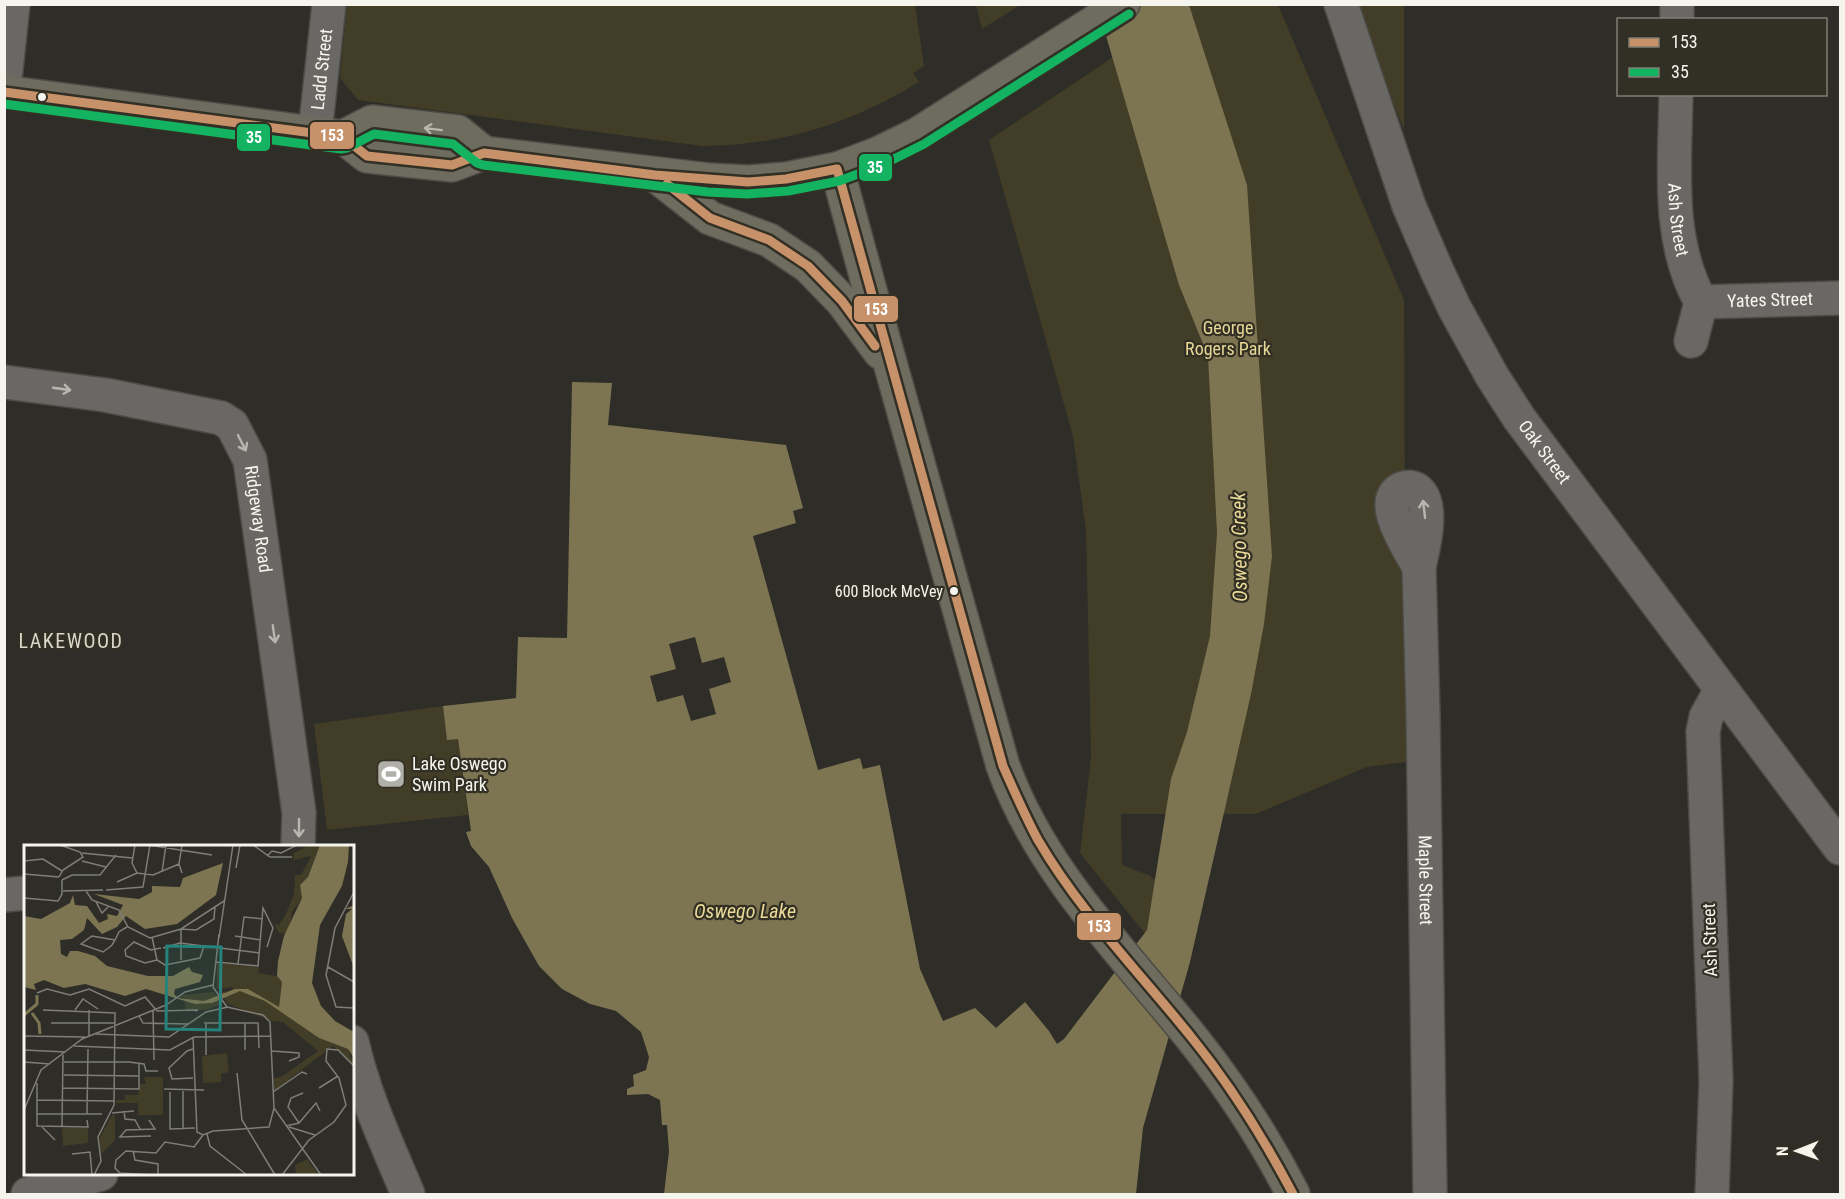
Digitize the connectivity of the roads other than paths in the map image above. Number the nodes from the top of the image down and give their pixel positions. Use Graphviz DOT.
graph roads {
  1 [pos="13,4"];
  2 [pos="328,4"];
  3 [pos="1123,4"];
  4 [pos="1341,4"];
  5 [pos="4,90"];
  6 [pos="1676,96"];
  7 [pos="329,135"];
  8 [pos="837,169"];
  9 [pos="655,175"];
  10 [pos="1840,298"];
  11 [pos="1701,302"];
  12 [pos="1690,341"];
  13 [pos="891,368"];
  14 [pos="4,382"];
  15 [pos="1419,567"];
  16 [pos="1721,690"];
  17 [pos="298,845"];
  18 [pos="1840,848"];
  19 [pos="24,893"];
  20 [pos="4,896"];
  21 [pos="354,1050"];
  22 [pos="360,1099"];
  23 [pos="94,1175"];
  24 [pos="28,1194"];
  25 [pos="408,1194"];
  26 [pos="1293,1194"];
  27 [pos="1430,1194"];
  28 [pos="1712,1194"];
  1 -- 5 [label="street"];
  2 -- 7 [label="street, Ladd Street"];
  3 -- 8 [label="main road"];
  4 -- 16 [label="street, Oak Street"];
  5 -- 7 [label="main road"];
  6 -- 11 [label="street, Ash Street"];
  7 -- 9 [label="main road"];
  8 -- 9 [label="main road"];
  8 -- 13 [label="main road"];
  9 -- 13 [label="main road"];
  10 -- 11 [label="street, Yates Street"];
  11 -- 12 [label="street"];
  13 -- 26 [label="main road"];
  14 -- 17 [label="street, Ridgeway Road, one-way"];
  15 -- 27 [label="street, Maple Street"];
  16 -- 18 [label="street, Oak Street"];
  16 -- 28 [label="street, Ash Street"];
  19 -- 20 [label="street"];
  21 -- 22 [label="street"];
  22 -- 25 [label="street"];
  23 -- 24 [label="street"];
}
